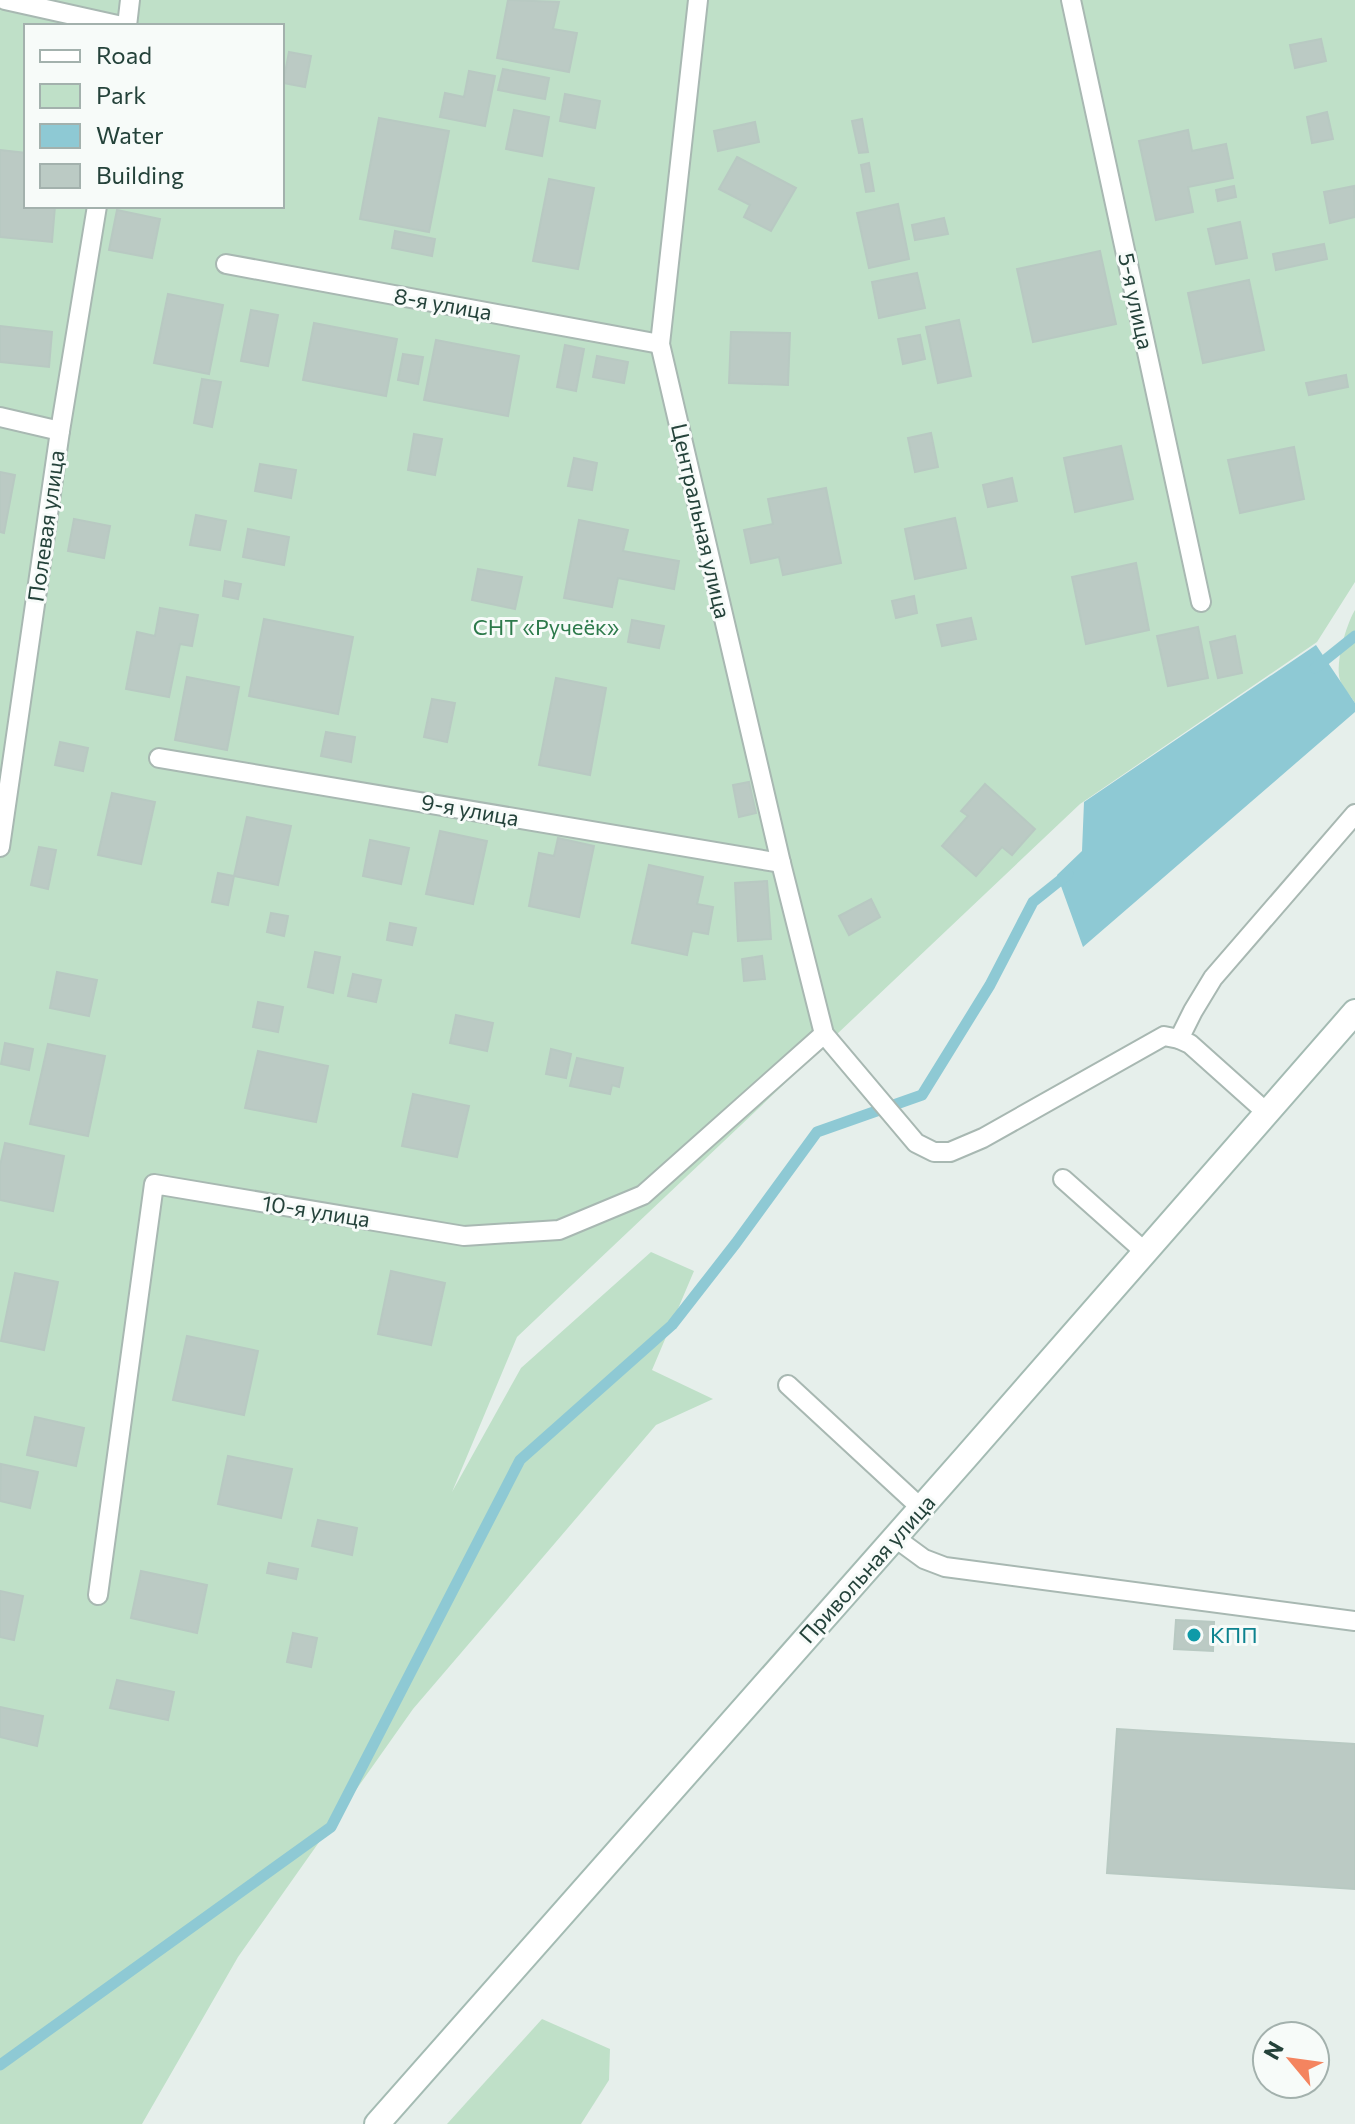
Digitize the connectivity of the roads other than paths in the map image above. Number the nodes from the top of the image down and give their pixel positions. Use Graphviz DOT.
graph roads {
  1 [pos="5,0"];
  2 [pos="130,0"];
  3 [pos="698,0"];
  4 [pos="1071,0"];
  5 [pos="115,24"];
  6 [pos="124,24"];
  7 [pos="97,208"];
  8 [pos="226,264"];
  9 [pos="660,344"];
  10 [pos="0,417"];
  11 [pos="60,431"];
  12 [pos="1201,602"];
  13 [pos="159,758"];
  14 [pos="1355,814"];
  15 [pos="1,838"];
  16 [pos="781,863"];
  17 [pos="1355,1012"];
  18 [pos="824,1034"];
  19 [pos="1179,1039"];
  20 [pos="1266,1112"];
  21 [pos="1063,1179"];
  22 [pos="1145,1252"];
  23 [pos="788,1385"];
  24 [pos="921,1508"];
  25 [pos="894,1537"];
  26 [pos="98,1595"];
  27 [pos="1355,1621"];
  28 [pos="377,2124"];
  1 -- 5 [label="lane"];
  2 -- 6 [label="lane"];
  3 -- 9 [label="lane, Центральная улица"];
  4 -- 12 [label="lane, 5-я улица"];
  7 -- 11 [label="lane, Полевая улица"];
  8 -- 9 [label="lane, 8-я улица"];
  9 -- 16 [label="lane, Центральная улица"];
  10 -- 11 [label="lane"];
  11 -- 15 [label="lane, Полевая улица"];
  13 -- 16 [label="lane, 9-я улица"];
  14 -- 19 [label="lane"];
  16 -- 18 [label="lane, Центральная улица"];
  17 -- 20 [label="street, Привольная улица"];
  18 -- 19 [label="lane"];
  18 -- 26 [label="lane, 10-я улица"];
  19 -- 20 [label="lane"];
  20 -- 22 [label="street, Привольная улица"];
  21 -- 22 [label="lane"];
  22 -- 24 [label="street, Привольная улица"];
  23 -- 24 [label="lane"];
  24 -- 25 [label="street, Привольная улица"];
  25 -- 27 [label="lane"];
  25 -- 28 [label="street, Привольная улица"];
}
